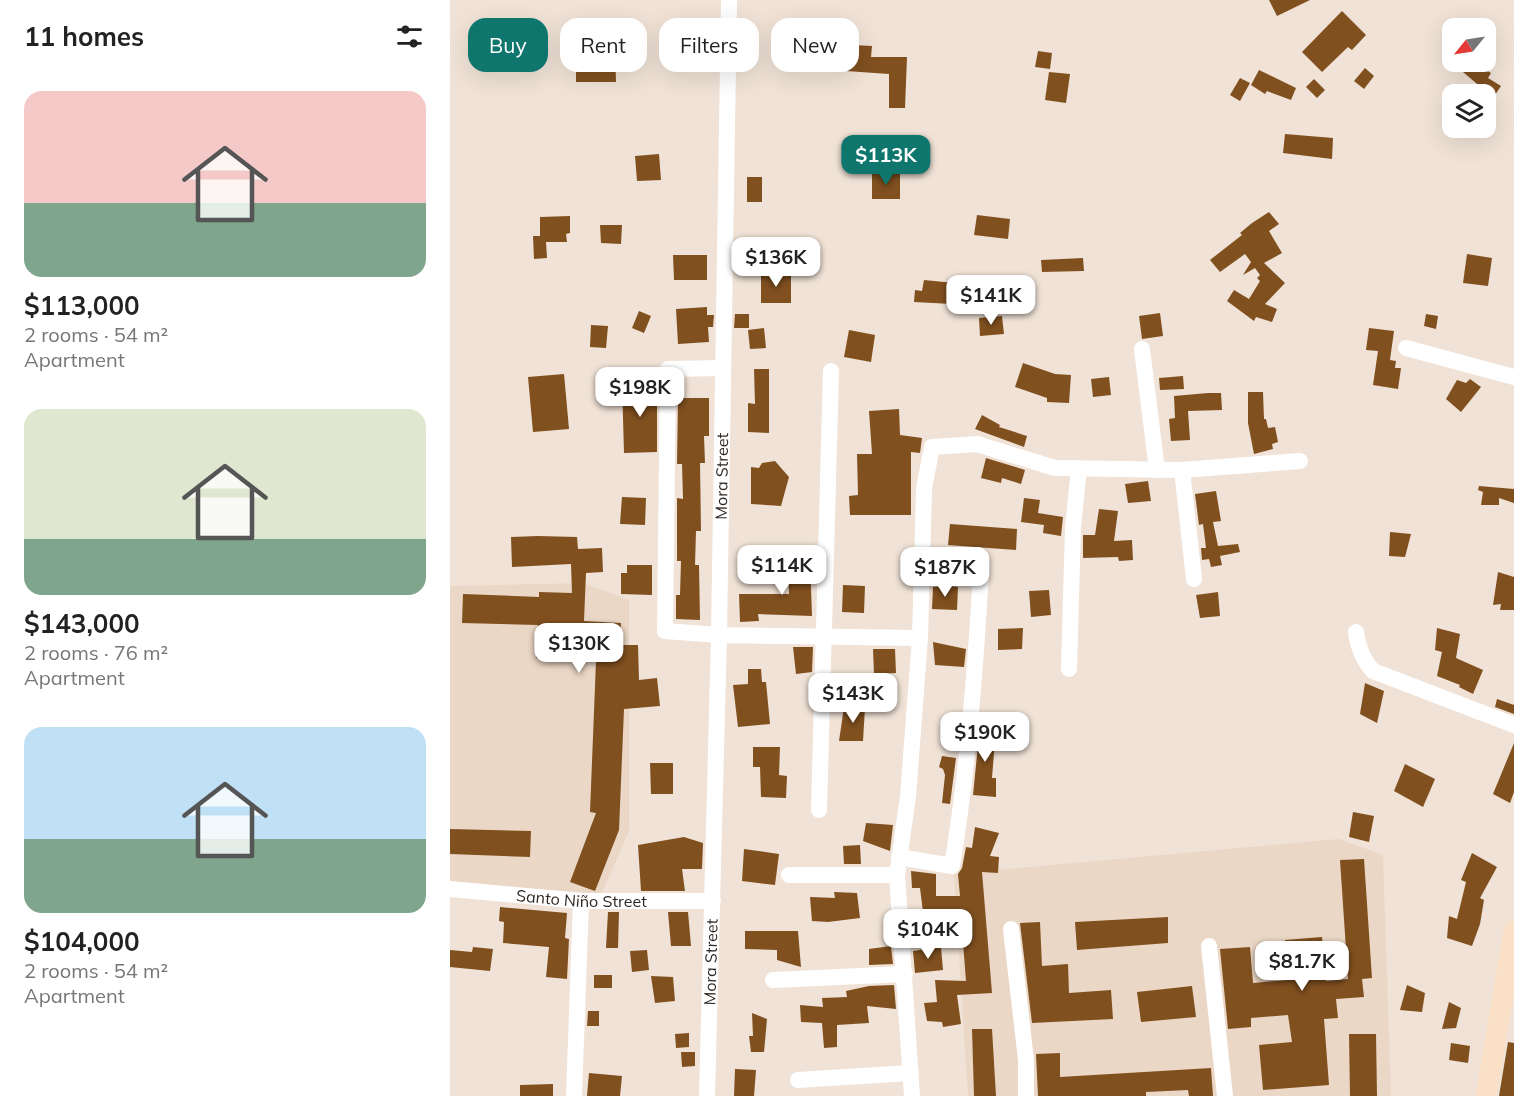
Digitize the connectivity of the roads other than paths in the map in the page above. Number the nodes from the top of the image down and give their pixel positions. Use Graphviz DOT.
graph roads {
  1 [pos="729,0"];
  2 [pos="1406,348"];
  3 [pos="1142,350"];
  4 [pos="723,368"];
  5 [pos="831,371"];
  6 [pos="1514,377"];
  7 [pos="1300,461"];
  8 [pos="1079,468"];
  9 [pos="1157,470"];
  10 [pos="1182,470"];
  11 [pos="923,576"];
  12 [pos="1194,579"];
  13 [pos="1356,632"];
  14 [pos="719,635"];
  15 [pos="824,638"];
  16 [pos="920,638"];
  17 [pos="1069,669"];
  18 [pos="1514,725"];
  19 [pos="819,810"];
  20 [pos="899,857"];
  21 [pos="789,875"];
  22 [pos="897,875"];
  23 [pos="450,890"];
  24 [pos="581,901"];
  25 [pos="713,901"];
  26 [pos="1011,929"];
  27 [pos="1514,931"];
  28 [pos="1209,946"];
  29 [pos="904,974"];
  30 [pos="772,980"];
  31 [pos="910,1073"];
  32 [pos="798,1080"];
  33 [pos="574,1096"];
  34 [pos="706,1096"];
  35 [pos="912,1096"];
  36 [pos="1026,1096"];
  37 [pos="1225,1096"];
  38 [pos="1486,1096"];
  1 -- 4 [label="street, Mora Street"];
  2 -- 6 [label="street"];
  3 -- 9 [label="street"];
  4 -- 14 [label="street, Mora Street"];
  4 -- 14 [label="street"];
  5 -- 15 [label="street"];
  7 -- 10 [label="street"];
  8 -- 9 [label="street"];
  8 -- 11 [label="street"];
  8 -- 17 [label="street"];
  9 -- 10 [label="street"];
  10 -- 12 [label="street"];
  11 -- 16 [label="street"];
  11 -- 20 [label="street"];
  13 -- 18 [label="street"];
  14 -- 15 [label="street"];
  14 -- 25 [label="street, Mora Street"];
  15 -- 16 [label="street"];
  15 -- 19 [label="street"];
  16 -- 20 [label="street"];
  20 -- 22 [label="street"];
  21 -- 22 [label="street"];
  22 -- 29 [label="street"];
  23 -- 24 [label="street, Santo Niño Street"];
  24 -- 25 [label="street, Santo Niño Street"];
  24 -- 33 [label="street"];
  25 -- 34 [label="street, Mora Street"];
  26 -- 36 [label="street"];
  27 -- 38 [label="main road"];
  28 -- 37 [label="street"];
  29 -- 30 [label="street"];
  29 -- 31 [label="street"];
  31 -- 32 [label="street"];
  31 -- 35 [label="street"];
}
